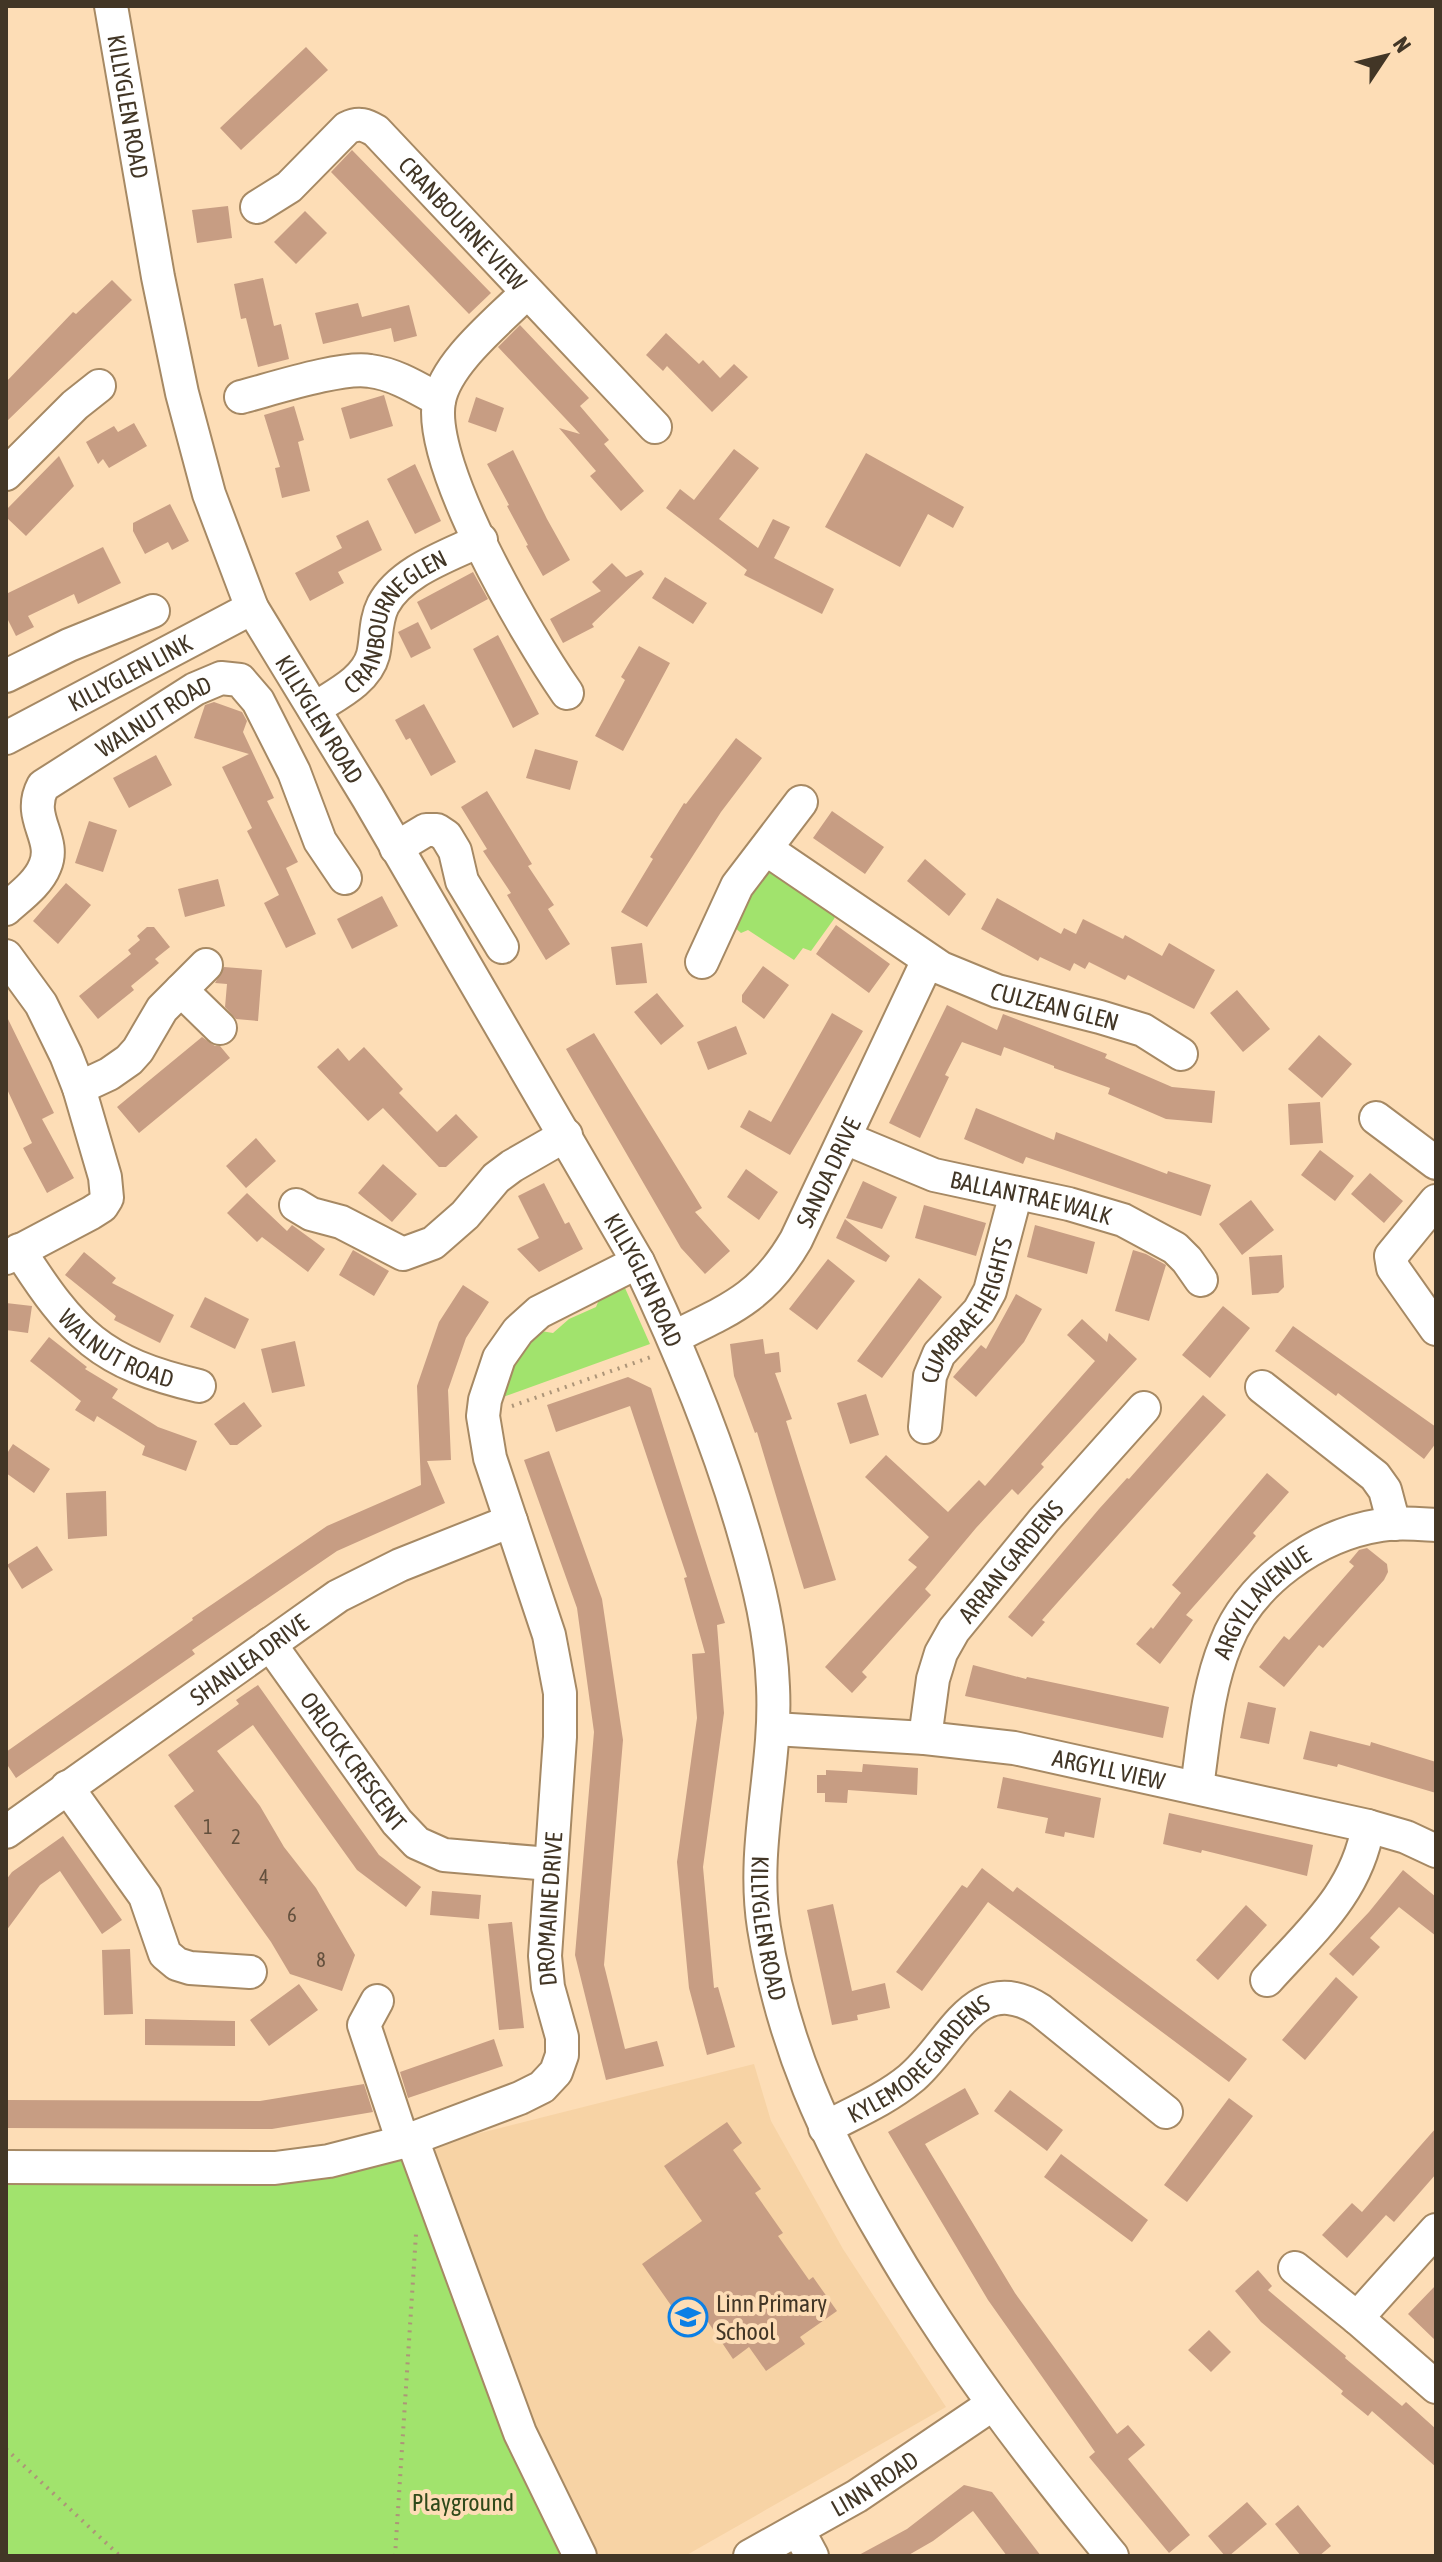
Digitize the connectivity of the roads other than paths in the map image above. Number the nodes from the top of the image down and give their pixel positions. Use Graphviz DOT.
graph roads {
  1 [pos="111,6"];
  2 [pos="257,207"];
  3 [pos="526,293"];
  4 [pos="99,386"];
  5 [pos="241,397"];
  6 [pos="439,400"];
  7 [pos="655,427"];
  8 [pos="6,474"];
  9 [pos="481,540"];
  10 [pos="252,608"];
  11 [pos="153,611"];
  12 [pos="6,676"];
  13 [pos="567,693"];
  14 [pos="314,709"];
  15 [pos="6,738"];
  16 [pos="801,802"];
  17 [pos="396,848"];
  18 [pos="766,849"];
  19 [pos="345,878"];
  20 [pos="6,909"];
  21 [pos="502,947"];
  22 [pos="6,956"];
  23 [pos="928,960"];
  24 [pos="702,962"];
  25 [pos="206,965"];
  26 [pos="181,990"];
  27 [pos="220,1028"];
  28 [pos="1181,1054"];
  29 [pos="79,1088"];
  30 [pos="1376,1118"];
  31 [pos="566,1135"];
  32 [pos="845,1138"];
  33 [pos="1436,1163"];
  34 [pos="1016,1193"];
  35 [pos="1436,1201"];
  36 [pos="296,1205"];
  37 [pos="13,1254"];
  38 [pos="638,1262"];
  39 [pos="1201,1280"];
  40 [pos="1436,1329"];
  41 [pos="676,1342"];
  42 [pos="199,1386"];
  43 [pos="1262,1387"];
  44 [pos="1144,1408"];
  45 [pos="925,1427"];
  46 [pos="511,1521"];
  47 [pos="1394,1524"];
  48 [pos="1436,1525"];
  49 [pos="270,1644"];
  50 [pos="774,1729"];
  51 [pos="925,1738"];
  52 [pos="67,1787"];
  53 [pos="1197,1787"];
  54 [pos="1368,1826"];
  55 [pos="6,1832"];
  56 [pos="1436,1851"];
  57 [pos="550,1864"];
  58 [pos="250,1972"];
  59 [pos="1267,1980"];
  60 [pos="377,2001"];
  61 [pos="1166,2112"];
  62 [pos="825,2128"];
  63 [pos="407,2140"];
  64 [pos="6,2167"];
  65 [pos="1436,2230"];
  66 [pos="1295,2268"];
  67 [pos="1357,2318"];
  68 [pos="1436,2387"];
  69 [pos="993,2404"];
  70 [pos="805,2543"];
  71 [pos="580,2556"];
  72 [pos="750,2556"];
  73 [pos="1112,2556"];
  1 -- 10 [label="street, KILLYGLEN ROAD"];
  2 -- 3 [label="street, CRANBOURNE VIEW"];
  3 -- 6 [label="street, CRANBOURNE GLEN"];
  3 -- 7 [label="street, CRANBOURNE VIEW"];
  4 -- 8 [label="street"];
  5 -- 6 [label="street"];
  6 -- 9 [label="street, CRANBOURNE GLEN"];
  9 -- 13 [label="street, CRANBOURNE GLEN"];
  9 -- 14 [label="street, CRANBOURNE GLEN"];
  10 -- 14 [label="street, KILLYGLEN ROAD"];
  10 -- 15 [label="street, KILLYGLEN LINK"];
  11 -- 12 [label="street"];
  14 -- 17 [label="street, KILLYGLEN ROAD"];
  16 -- 18 [label="street"];
  17 -- 21 [label="street"];
  17 -- 31 [label="street, KILLYGLEN ROAD"];
  18 -- 23 [label="street, CULZEAN GLEN"];
  18 -- 24 [label="street"];
  19 -- 20 [label="street, WALNUT ROAD"];
  22 -- 29 [label="street, WALNUT ROAD"];
  23 -- 28 [label="street, CULZEAN GLEN"];
  23 -- 32 [label="street, SANDA DRIVE"];
  25 -- 26 [label="street"];
  26 -- 27 [label="street"];
  26 -- 29 [label="street"];
  29 -- 37 [label="street, WALNUT ROAD"];
  30 -- 33 [label="street"];
  31 -- 36 [label="street"];
  31 -- 38 [label="street, KILLYGLEN ROAD"];
  32 -- 34 [label="street, BALLANTRAE WALK"];
  32 -- 41 [label="street, SANDA DRIVE"];
  34 -- 39 [label="street, BALLANTRAE WALK"];
  34 -- 45 [label="street, CUMBRAE HEIGHTS"];
  35 -- 40 [label="street"];
  37 -- 42 [label="street, WALNUT ROAD"];
  38 -- 41 [label="street, KILLYGLEN ROAD"];
  38 -- 46 [label="street, DROMAINE DRIVE"];
  41 -- 50 [label="street, KILLYGLEN ROAD"];
  43 -- 47 [label="street"];
  44 -- 51 [label="street, ARRAN GARDENS"];
  46 -- 49 [label="street, SHANLEA DRIVE"];
  46 -- 57 [label="street, DROMAINE DRIVE"];
  47 -- 48 [label="street, ARGYLL AVENUE"];
  47 -- 53 [label="street, ARGYLL AVENUE"];
  49 -- 52 [label="street, SHANLEA DRIVE"];
  49 -- 57 [label="street, ORLOCK CRESCENT"];
  50 -- 51 [label="street, ARGYLL VIEW"];
  50 -- 62 [label="street, KILLYGLEN ROAD"];
  51 -- 53 [label="street, ARGYLL VIEW"];
  52 -- 55 [label="street, SHANLEA DRIVE"];
  52 -- 58 [label="street"];
  53 -- 54 [label="street, ARGYLL VIEW"];
  54 -- 56 [label="street, ARGYLL VIEW"];
  54 -- 59 [label="street"];
  57 -- 63 [label="street, DROMAINE DRIVE"];
  60 -- 63 [label="street"];
  61 -- 62 [label="street, KYLEMORE GARDENS"];
  62 -- 69 [label="street, KILLYGLEN ROAD"];
  63 -- 64 [label="street, DROMAINE DRIVE"];
  63 -- 71 [label="street"];
  65 -- 67 [label="street"];
  66 -- 67 [label="street"];
  67 -- 68 [label="street"];
  69 -- 70 [label="street, LINN ROAD"];
  69 -- 73 [label="street, KILLYGLEN ROAD"];
  70 -- 72 [label="street, LINN ROAD"];
}
